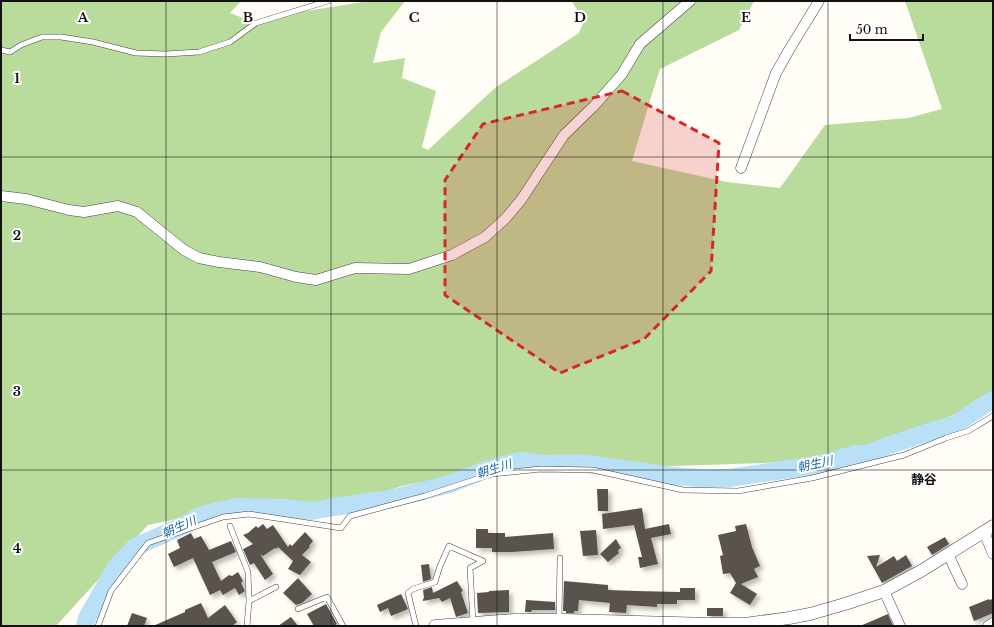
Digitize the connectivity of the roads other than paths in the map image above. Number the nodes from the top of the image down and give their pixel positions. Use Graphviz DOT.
graph roads {
  1 [pos="328,1"];
  2 [pos="690,1"];
  3 [pos="819,1"];
  4 [pos="1,50"];
  5 [pos="741,168"];
  6 [pos="1,196"];
  7 [pos="993,416"];
  8 [pos="230,526"];
  9 [pos="988,529"];
  10 [pos="948,554"];
  11 [pos="993,554"];
  12 [pos="560,558"];
  13 [pos="962,584"];
  14 [pos="276,587"];
  15 [pos="884,590"];
  16 [pos="249,600"];
  17 [pos="298,609"];
  18 [pos="567,622"];
  19 [pos="778,623"];
  20 [pos="993,623"];
  21 [pos="634,624"];
  22 [pos="474,625"];
  23 [pos="708,625"];
  24 [pos="740,625"];
  25 [pos="98,626"];
  26 [pos="246,626"];
  27 [pos="343,626"];
  28 [pos="416,626"];
  29 [pos="435,626"];
  30 [pos="900,626"];
  31 [pos="988,626"];
  1 -- 4 [label="lane"];
  2 -- 6 [label="street"];
  3 -- 5 [label="street"];
  7 -- 25 [label="lane"];
  8 -- 16 [label="lane"];
  9 -- 10 [label="street"];
  9 -- 11 [label="street"];
  10 -- 13 [label="street"];
  10 -- 15 [label="street"];
  12 -- 18 [label="lane"];
  14 -- 16 [label="lane"];
  15 -- 19 [label="street"];
  15 -- 30 [label="street"];
  16 -- 26 [label="lane"];
  17 -- 27 [label="lane"];
  18 -- 21 [label="street"];
  18 -- 22 [label="street"];
  19 -- 24 [label="street"];
  20 -- 31 [label="street"];
  21 -- 23 [label="street"];
  22 -- 28 [label="lane"];
  22 -- 29 [label="street"];
  23 -- 24 [label="street"];
}
